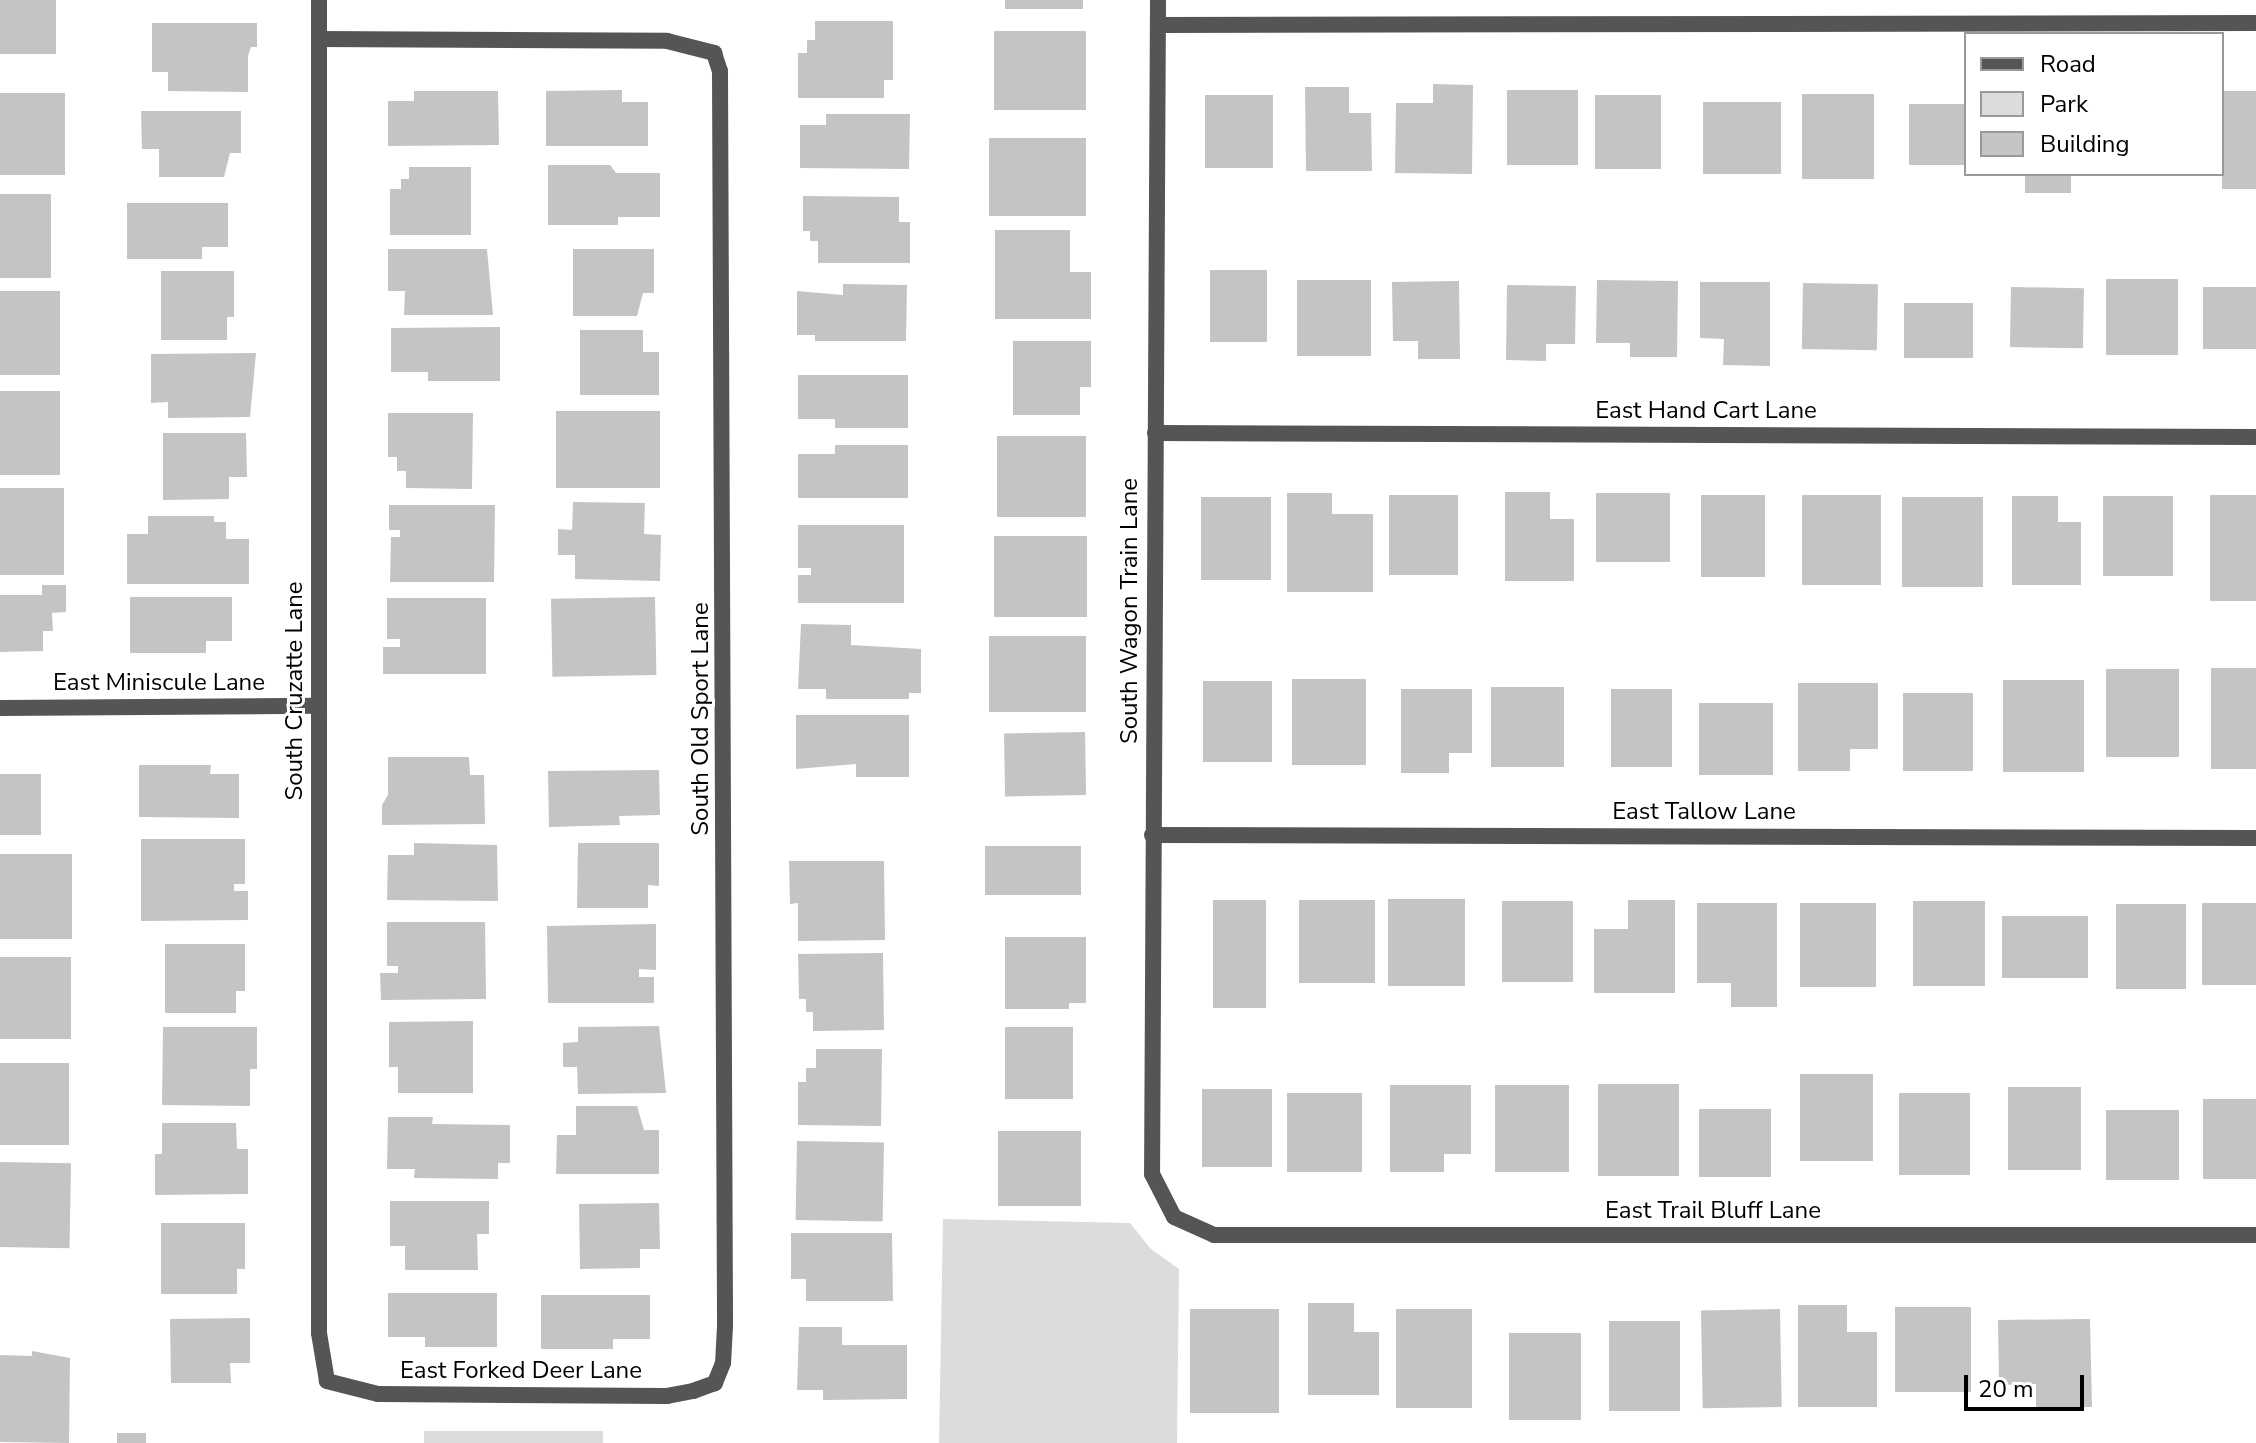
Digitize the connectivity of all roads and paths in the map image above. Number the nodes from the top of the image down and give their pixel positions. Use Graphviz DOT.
graph roads {
  1 [pos="319,0"];
  2 [pos="1158,0"];
  3 [pos="2256,23"];
  4 [pos="1158,25"];
  5 [pos="319,39"];
  6 [pos="1155,433"];
  7 [pos="2256,437"];
  8 [pos="319,706"];
  9 [pos="0,708"];
  10 [pos="1152,835"];
  11 [pos="2256,838"];
  12 [pos="1174,1217"];
  13 [pos="2256,1235"];
  14 [pos="327,1381"];
  15 [pos="715,1383"];
  1 -- 5 [label="street, South Cruzatte Lane"];
  2 -- 4 [label="street, South Wagon Train Lane"];
  3 -- 4 [label="street"];
  4 -- 6 [label="street, South Wagon Train Lane"];
  5 -- 8 [label="street, South Cruzatte Lane"];
  5 -- 15 [label="street, South Old Sport Lane"];
  6 -- 7 [label="street, East Hand Cart Lane"];
  6 -- 10 [label="street, South Wagon Train Lane"];
  8 -- 9 [label="street, East Miniscule Lane"];
  8 -- 14 [label="street, South Cruzatte Lane"];
  10 -- 11 [label="street, East Tallow Lane"];
  10 -- 12 [label="street, South Wagon Train Lane"];
  12 -- 13 [label="street, East Trail Bluff Lane"];
  14 -- 15 [label="street, East Forked Deer Lane"];
}
